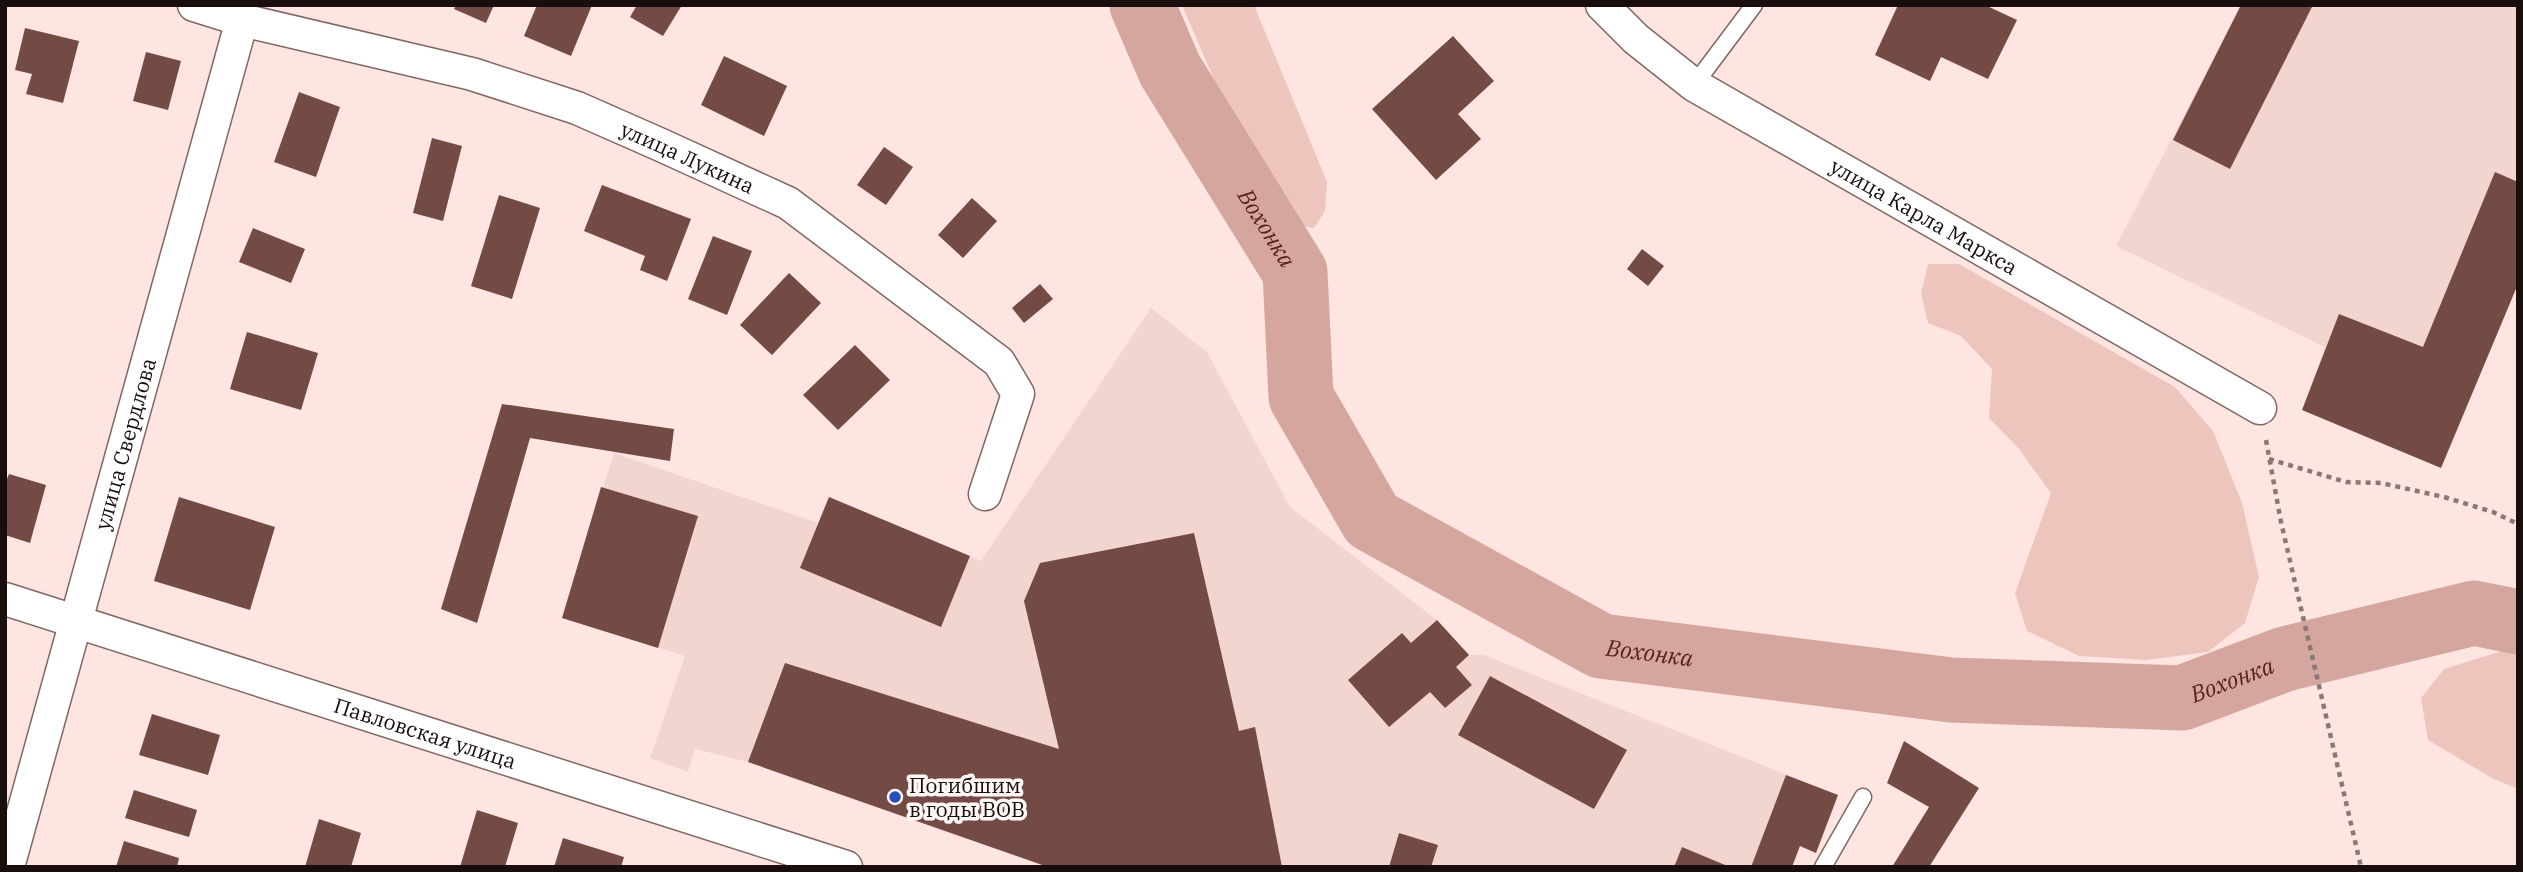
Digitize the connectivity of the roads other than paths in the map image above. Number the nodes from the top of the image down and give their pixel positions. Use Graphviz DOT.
graph roads {
  1 [pos="194,5"];
  2 [pos="1602,5"];
  3 [pos="1754,5"];
  4 [pos="242,20"];
  5 [pos="1694,85"];
  6 [pos="2260,408"];
  7 [pos="985,494"];
  8 [pos="5,599"];
  9 [pos="74,620"];
  10 [pos="1863,797"];
  11 [pos="8,867"];
  12 [pos="846,867"];
  13 [pos="1823,867"];
  1 -- 4 [label="street, улица Лукина"];
  2 -- 5 [label="street, улица Карла Маркса"];
  3 -- 5 [label="lane"];
  4 -- 7 [label="street, улица Лукина"];
  4 -- 9 [label="street, улица Свердлова"];
  5 -- 6 [label="street, улица Карла Маркса"];
  8 -- 9 [label="street, Павловская улица"];
  9 -- 11 [label="street, улица Свердлова"];
  9 -- 12 [label="street, Павловская улица"];
  10 -- 13 [label="lane"];
}
